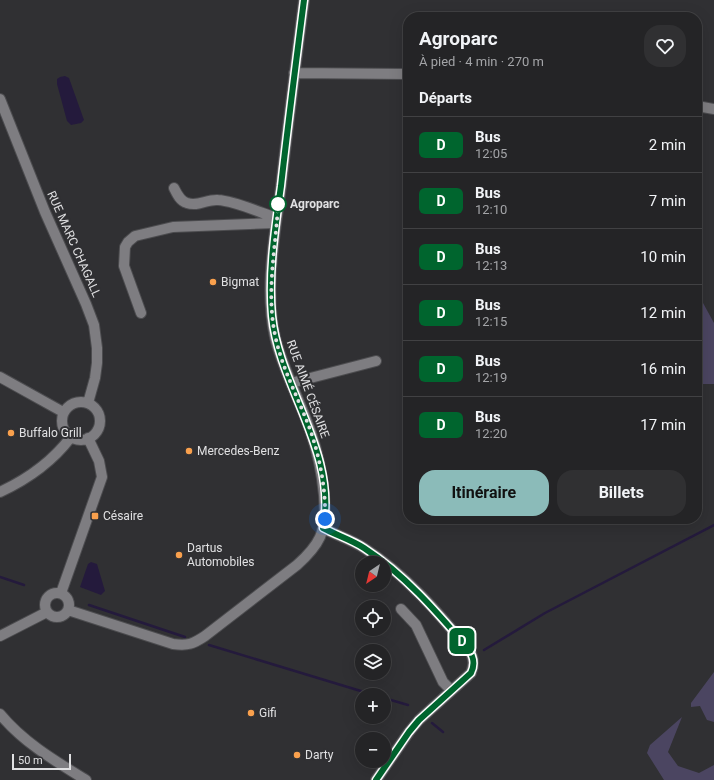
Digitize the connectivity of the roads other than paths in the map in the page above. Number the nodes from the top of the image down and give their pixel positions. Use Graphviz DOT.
graph roads {
  1 [pos="304,0"];
  2 [pos="294,73"];
  3 [pos="403,74"];
  4 [pos="0,100"];
  5 [pos="702,107"];
  6 [pos="714,109"];
  7 [pos="174,188"];
  8 [pos="276,221"];
  9 [pos="141,313"];
  10 [pos="376,361"];
  11 [pos="0,378"];
  12 [pos="291,383"];
  13 [pos="88,403"];
  14 [pos="63,412"];
  15 [pos="71,437"];
  16 [pos="88,438"];
  17 [pos="0,492"];
  18 [pos="323,528"];
  19 [pos="61,593"];
  20 [pos="401,609"];
  21 [pos="68,610"];
  22 [pos="48,612"];
  23 [pos="0,636"];
  24 [pos="451,690"];
  25 [pos="0,714"];
  26 [pos="86,780"];
  27 [pos="376,780"];
  1 -- 2 [label="street, RUE AIMÉ CÉSAIRE"];
  2 -- 3 [label="street"];
  2 -- 8 [label="street, RUE AIMÉ CÉSAIRE"];
  4 -- 13 [label="street, RUE MARC CHAGALL"];
  5 -- 6 [label="street"];
  7 -- 8 [label="street"];
  8 -- 9 [label="street"];
  8 -- 12 [label="street, RUE AIMÉ CÉSAIRE"];
  10 -- 12 [label="street"];
  11 -- 14 [label="street"];
  12 -- 18 [label="street, RUE AIMÉ CÉSAIRE"];
  13 -- 14 [label="street"];
  13 -- 16 [label="street"];
  14 -- 15 [label="street"];
  15 -- 16 [label="street"];
  15 -- 17 [label="street"];
  16 -- 19 [label="street"];
  18 -- 21 [label="street, RUE AIMÉ CÉSAIRE"];
  18 -- 24 [label="street"];
  19 -- 21 [label="street"];
  19 -- 22 [label="street"];
  20 -- 24 [label="street"];
  21 -- 22 [label="street"];
  22 -- 23 [label="street"];
  24 -- 27 [label="street"];
  25 -- 26 [label="street"];
}
